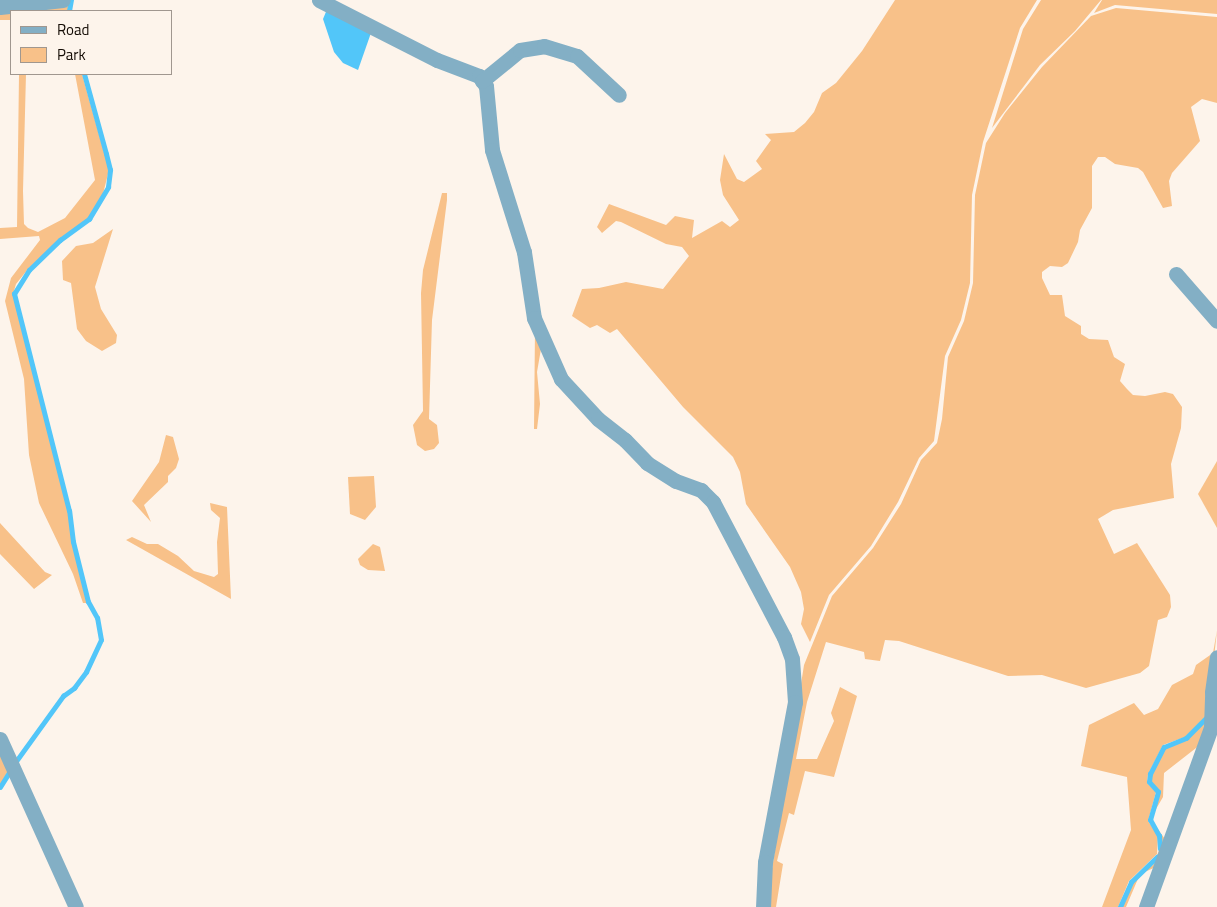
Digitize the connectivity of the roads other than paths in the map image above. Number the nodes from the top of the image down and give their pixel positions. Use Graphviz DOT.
graph roads {
  1 [pos="63,0"];
  2 [pos="320,0"];
  3 [pos="0,7"];
  4 [pos="482,81"];
  5 [pos="619,95"];
  6 [pos="1176,274"];
  7 [pos="1217,320"];
  8 [pos="1217,657"];
  9 [pos="0,739"];
  10 [pos="76,907"];
  11 [pos="762,907"];
  12 [pos="1146,907"];
  1 -- 3 [label="street"];
  2 -- 4 [label="street"];
  4 -- 5 [label="street"];
  4 -- 11 [label="street"];
  6 -- 7 [label="street"];
  8 -- 12 [label="street"];
  9 -- 10 [label="street"];
}
